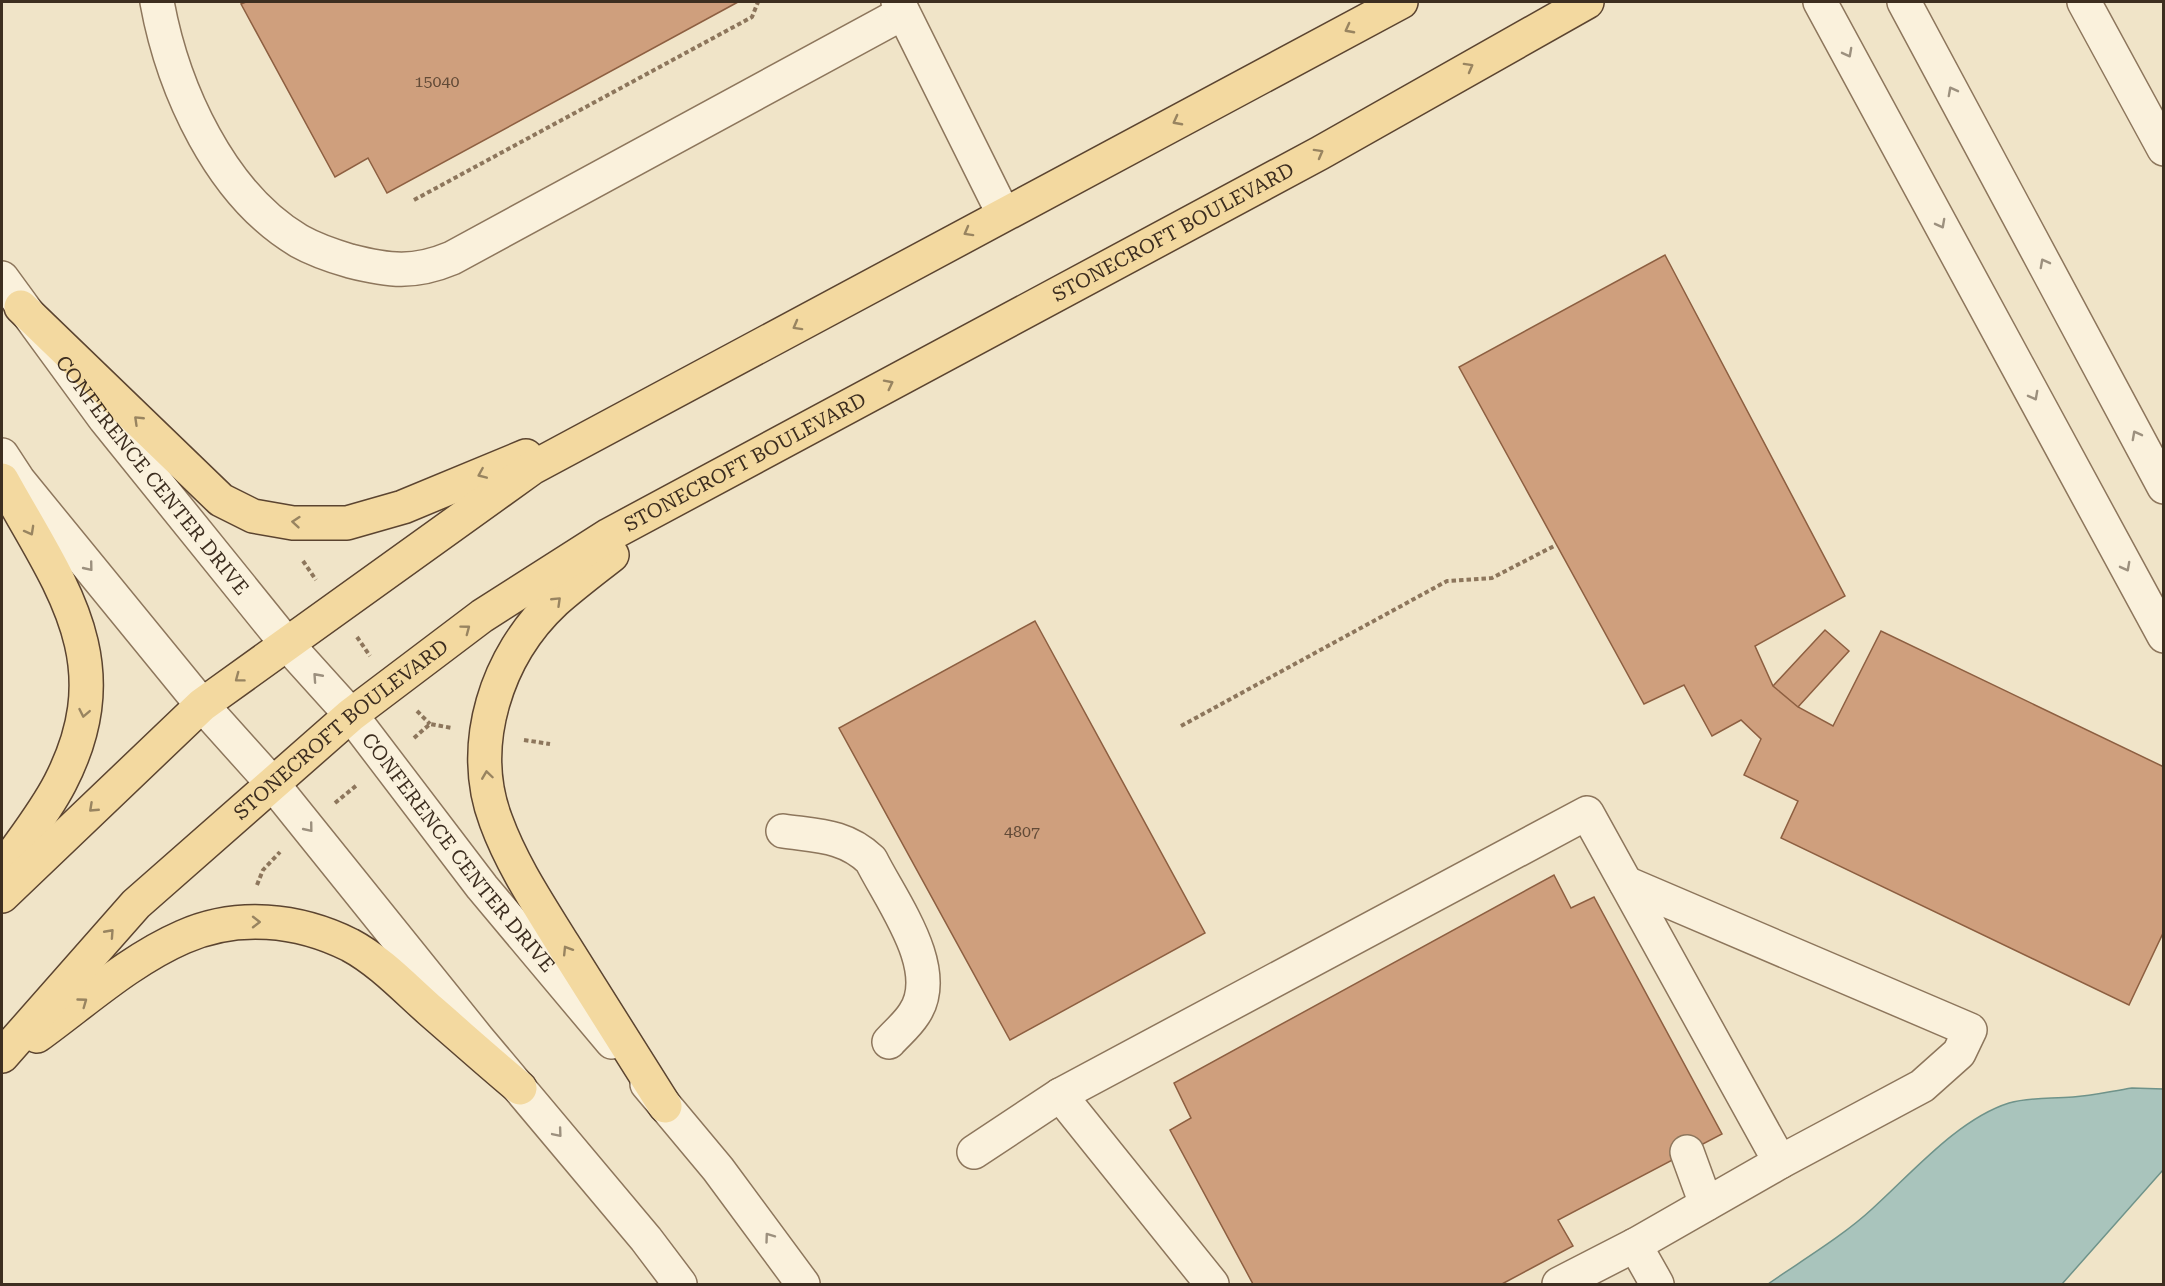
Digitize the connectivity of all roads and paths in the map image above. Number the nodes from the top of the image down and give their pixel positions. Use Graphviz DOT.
graph roads {
  1 [pos="157,2"];
  2 [pos="758,2"];
  3 [pos="1401,2"];
  4 [pos="1587,2"];
  5 [pos="1820,2"];
  6 [pos="1904,2"];
  7 [pos="2084,2"];
  8 [pos="900,7"];
  9 [pos="2163,148"];
  10 [pos="414,200"];
  11 [pos="1003,213"];
  12 [pos="2,278"];
  13 [pos="21,307"];
  14 [pos="672,395"];
  15 [pos="2,455"];
  16 [pos="711,479"];
  17 [pos="2,480"];
  18 [pos="2163,487"];
  19 [pos="1556,545"];
  20 [pos="2161,624"];
  21 [pos="286,643"];
  22 [pos="202,705"];
  23 [pos="351,715"];
  24 [pos="1181,726"];
  25 [pos="272,783"];
  26 [pos="783,831"];
  27 [pos="2,870"];
  28 [pos="1626,884"];
  29 [pos="2,896"];
  30 [pos="889,1042"];
  31 [pos="2,1056"];
  32 [pos="2,1062"];
  33 [pos="520,1089"];
  34 [pos="1060,1095"];
  35 [pos="665,1106"];
  36 [pos="974,1152"];
  37 [pos="1687,1152"];
  38 [pos="1780,1162"];
  39 [pos="1706,1204"];
  40 [pos="1635,1245"];
  41 [pos="680,1284"];
  42 [pos="803,1284"];
  43 [pos="1212,1284"];
  44 [pos="1559,1284"];
  45 [pos="1657,1284"];
  1 -- 8 [label="street"];
  2 -- 10 [label="path"];
  3 -- 11 [label="main road, one-way"];
  16 -- 4 [label="main road, STONECROFT BOULEVARD, one-way"];
  5 -- 20 [label="street, one-way"];
  18 -- 6 [label="street, one-way"];
  7 -- 9 [label="street"];
  8 -- 11 [label="street"];
  11 -- 14 [label="main road, one-way"];
  12 -- 13 [label="street, CONFERENCE CENTER DRIVE"];
  14 -- 13 [label="main road, one-way"];
  13 -- 21 [label="street, CONFERENCE CENTER DRIVE"];
  14 -- 21 [label="main road"];
  15 -- 22 [label="street, one-way"];
  23 -- 16 [label="main road, STONECROFT BOULEVARD, one-way"];
  35 -- 16 [label="main road, one-way"];
  17 -- 27 [label="main road, one-way"];
  19 -- 24 [label="path"];
  21 -- 22 [label="main road, one-way"];
  23 -- 21 [label="street, CONFERENCE CENTER DRIVE, one-way"];
  22 -- 25 [label="street"];
  22 -- 29 [label="main road, one-way"];
  23 -- 25 [label="main road, STONECROFT BOULEVARD"];
  23 -- 35 [label="street, CONFERENCE CENTER DRIVE"];
  31 -- 25 [label="main road, STONECROFT BOULEVARD, one-way"];
  25 -- 33 [label="street, one-way"];
  26 -- 30 [label="street"];
  28 -- 34 [label="street"];
  28 -- 38 [label="street"];
  28 -- 38 [label="street"];
  32 -- 33 [label="main road, one-way"];
  33 -- 41 [label="street, one-way"];
  34 -- 36 [label="street"];
  34 -- 43 [label="street"];
  42 -- 35 [label="street, CONFERENCE CENTER DRIVE, one-way"];
  37 -- 39 [label="street"];
  38 -- 39 [label="street"];
  39 -- 40 [label="street"];
  40 -- 44 [label="street"];
  40 -- 45 [label="street"];
}
